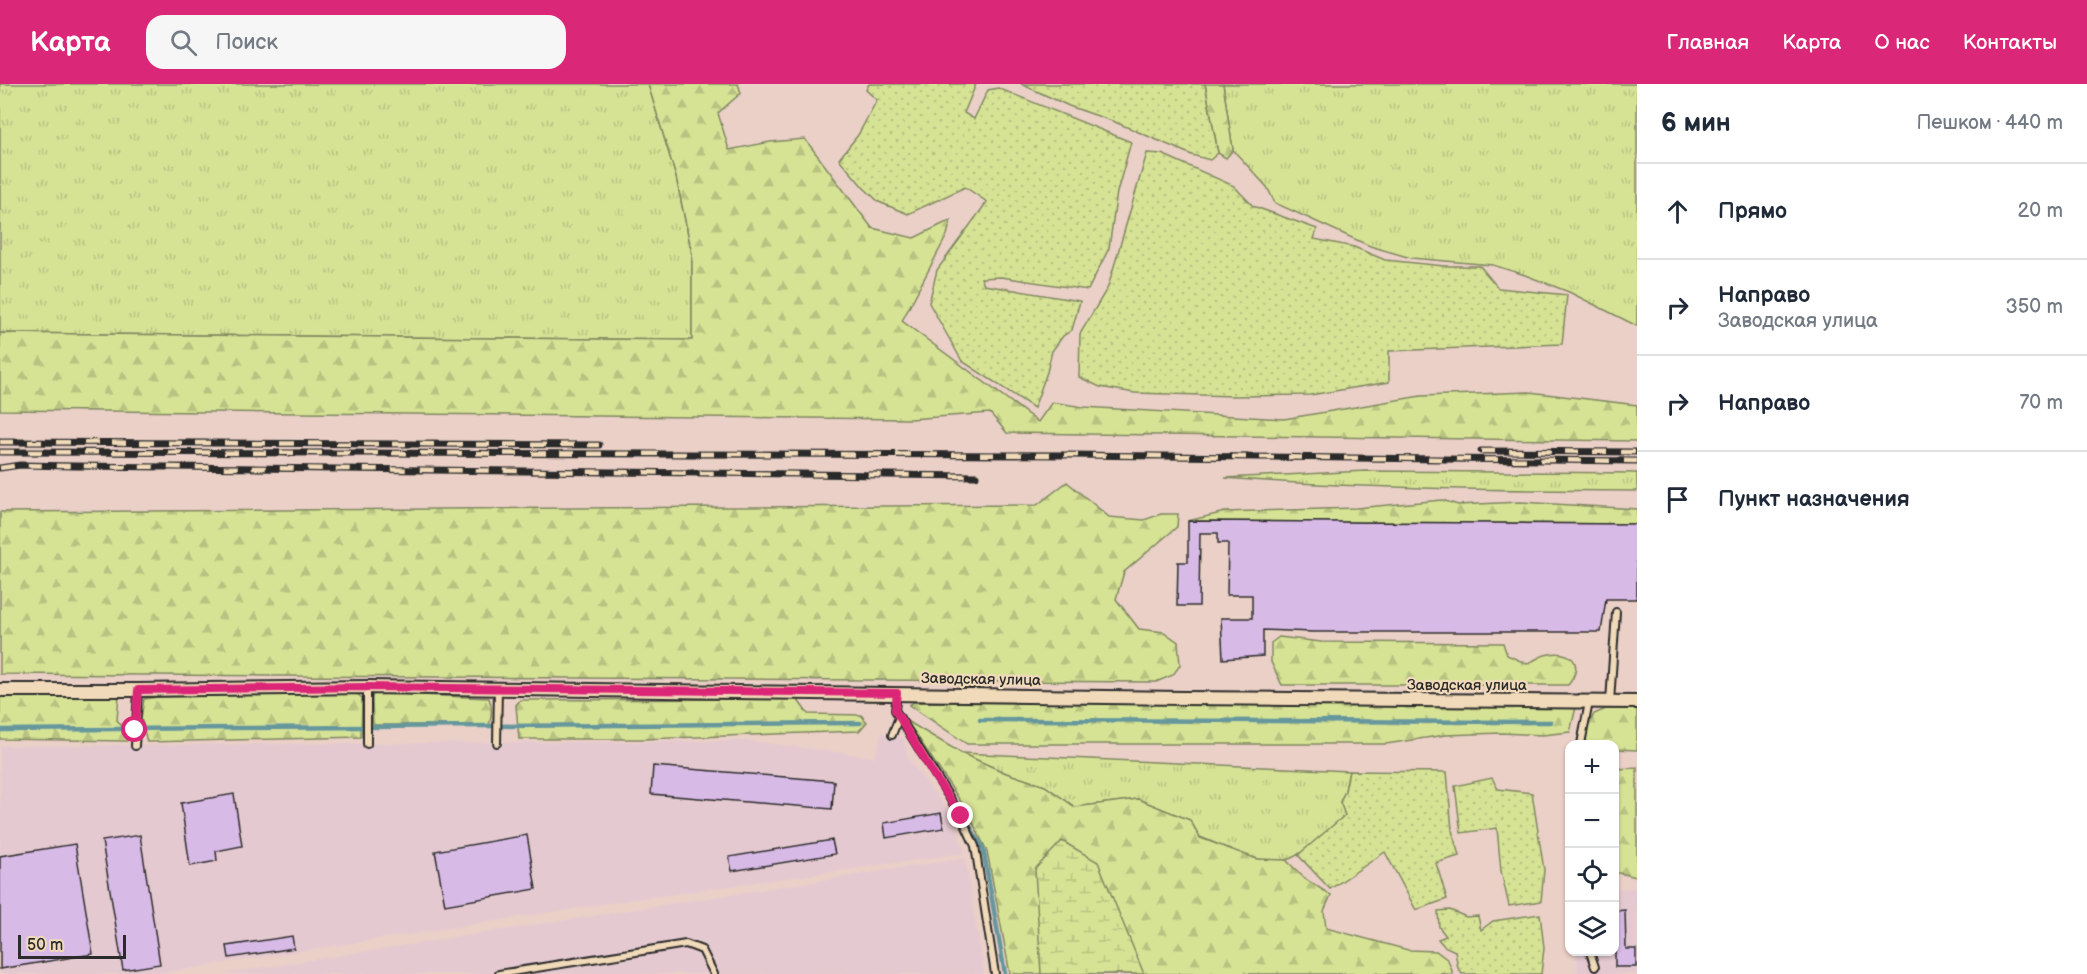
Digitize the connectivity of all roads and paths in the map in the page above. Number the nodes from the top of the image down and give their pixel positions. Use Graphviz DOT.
graph roads {
  1 [pos="1616,612"];
  2 [pos="367,687"];
  3 [pos="498,689"];
  4 [pos="0,690"];
  5 [pos="138,690"];
  6 [pos="897,693"];
  7 [pos="1590,701"];
  8 [pos="1610,702"];
  9 [pos="1637,702"];
  10 [pos="899,717"];
  11 [pos="892,735"];
  12 [pos="1582,740"];
  13 [pos="497,743"];
  14 [pos="367,744"];
  15 [pos="135,746"];
  16 [pos="1592,956"];
  17 [pos="555,965"];
  18 [pos="1596,967"];
  19 [pos="499,974"];
  20 [pos="557,974"];
  21 [pos="714,974"];
  22 [pos="996,974"];
  1 -- 8 [label="lane"];
  2 -- 3 [label="street, Заводская улица"];
  2 -- 5 [label="street, Заводская улица"];
  2 -- 14 [label="lane"];
  3 -- 6 [label="street, Заводская улица"];
  3 -- 13 [label="lane"];
  4 -- 5 [label="street, Заводская улица"];
  5 -- 15 [label="lane"];
  6 -- 7 [label="street, Заводская улица"];
  6 -- 10 [label="lane"];
  7 -- 8 [label="street, Заводская улица"];
  7 -- 12 [label="lane"];
  8 -- 9 [label="street, Заводская улица"];
  10 -- 11 [label="lane"];
  10 -- 22 [label="lane"];
  16 -- 18 [label="lane"];
  17 -- 19 [label="lane"];
  17 -- 20 [label="lane"];
  17 -- 21 [label="lane"];
}
